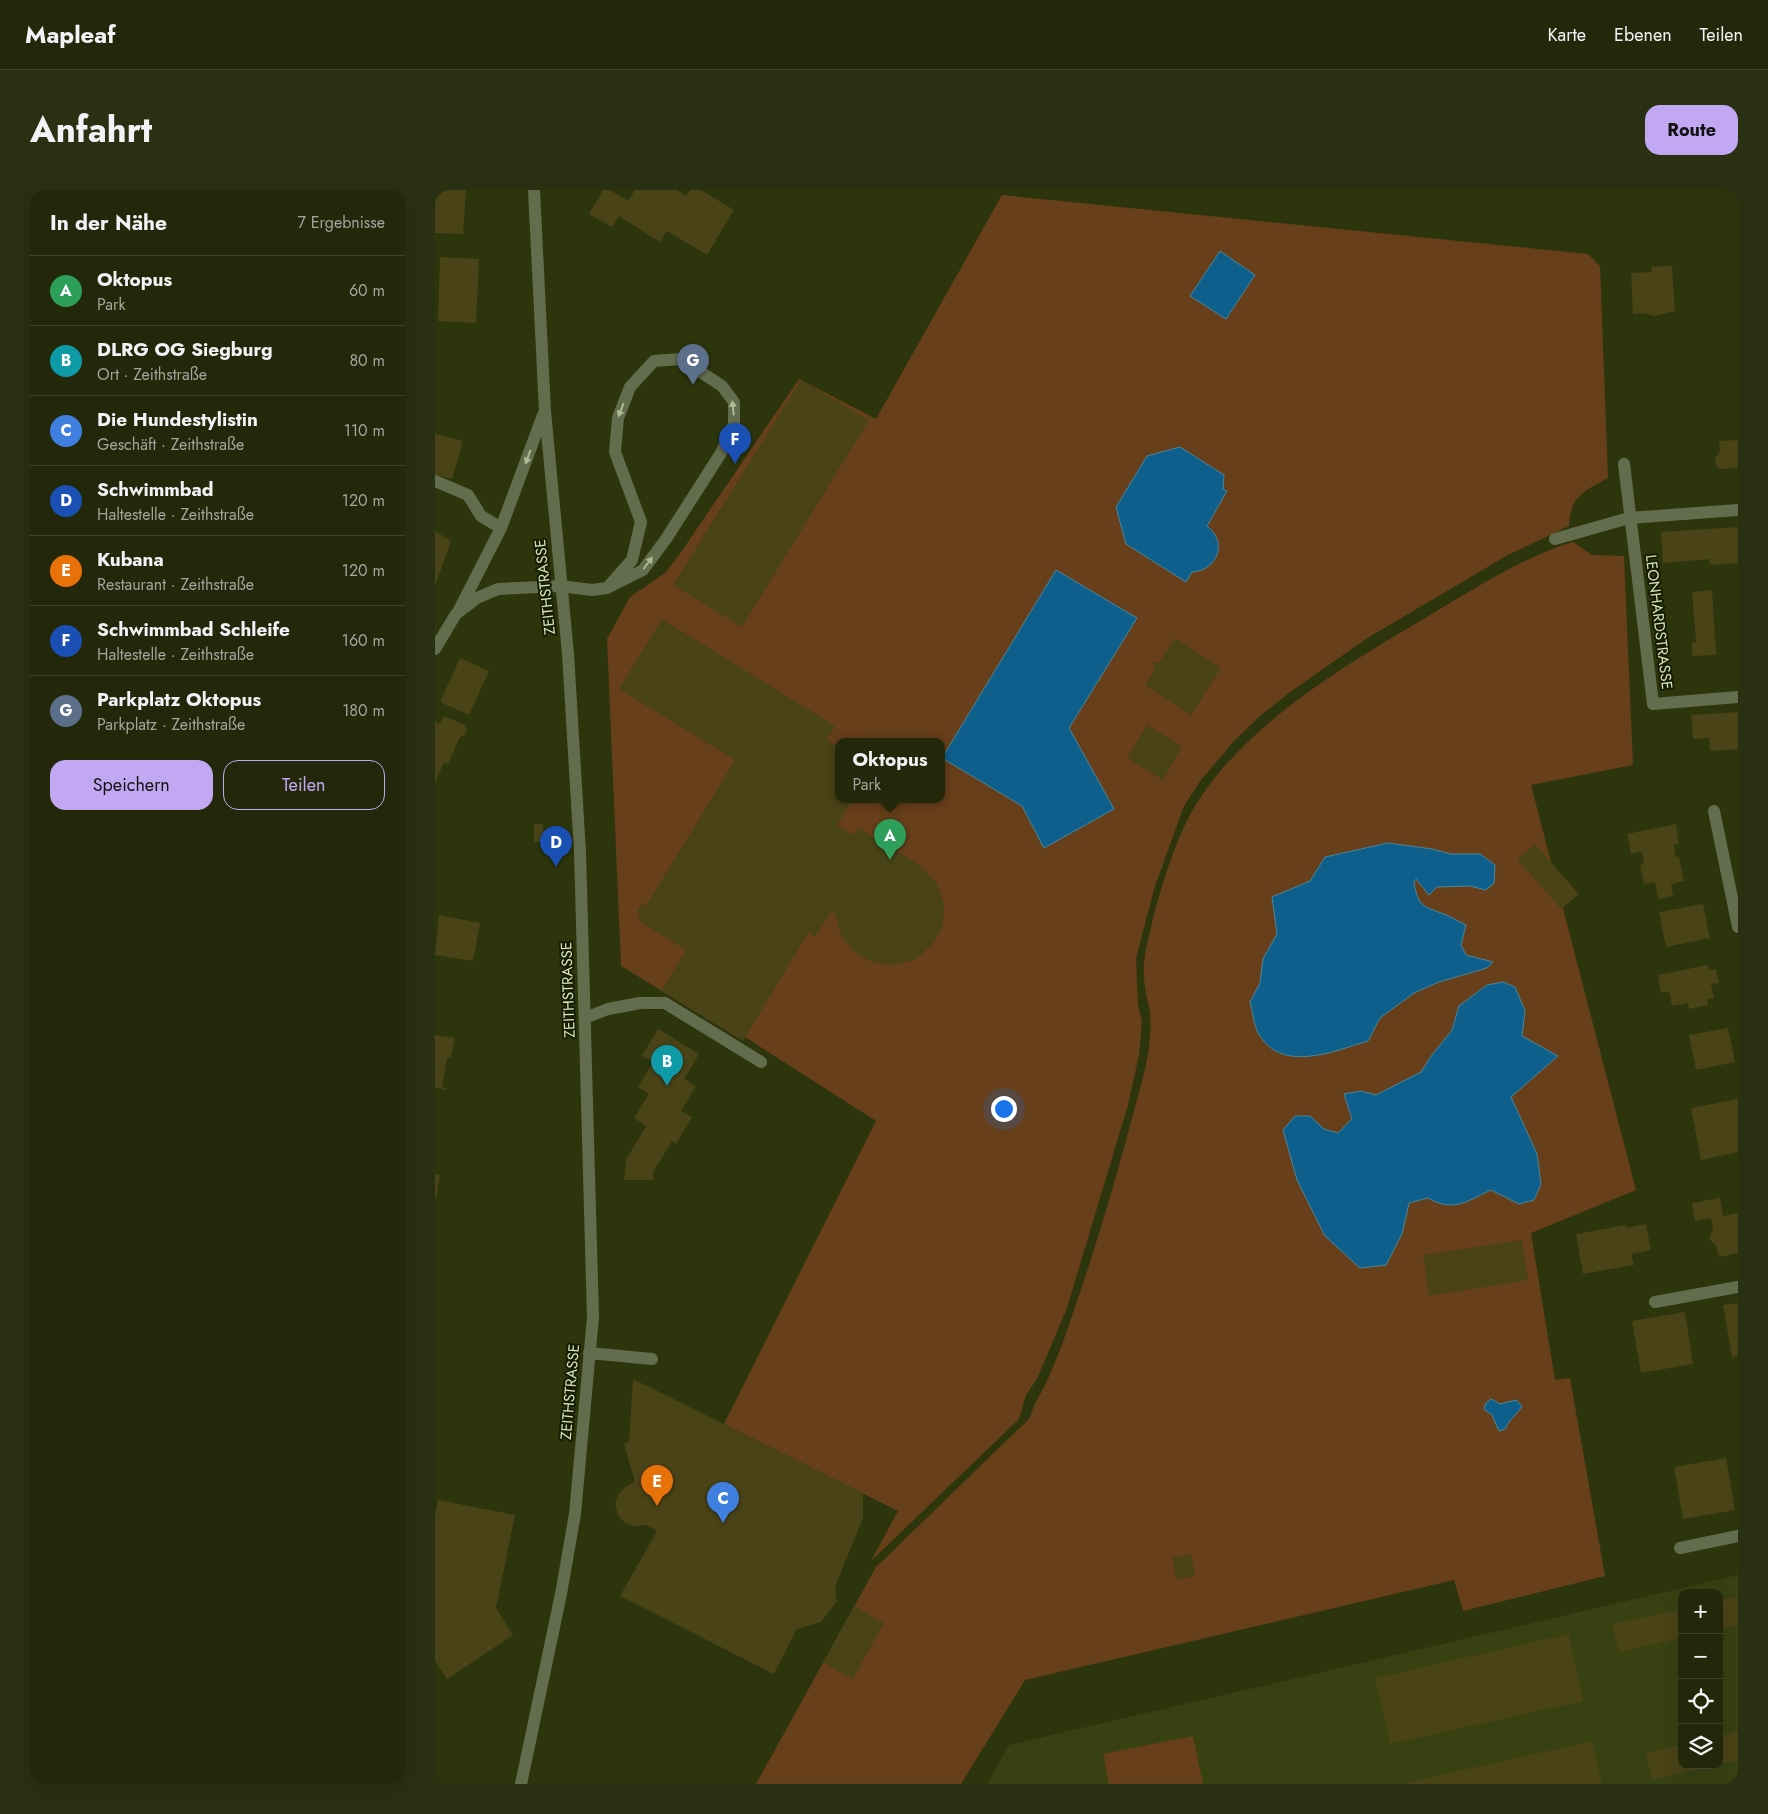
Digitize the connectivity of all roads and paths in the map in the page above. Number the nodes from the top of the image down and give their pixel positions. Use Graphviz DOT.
graph roads {
  1 [pos="534,190"];
  2 [pos="545,411"];
  3 [pos="1624,464"];
  4 [pos="435,481"];
  5 [pos="1738,510"];
  6 [pos="1629,518"];
  7 [pos="501,528"];
  8 [pos="1555,539"];
  9 [pos="560,586"];
  10 [pos="607,588"];
  11 [pos="456,614"];
  12 [pos="435,650"];
  13 [pos="1738,697"];
  14 [pos="1715,811"];
  15 [pos="1738,927"];
  16 [pos="585,1018"];
  17 [pos="761,1062"];
  18 [pos="1738,1287"];
  19 [pos="1655,1302"];
  20 [pos="589,1353"];
  21 [pos="652,1359"];
  22 [pos="1738,1536"];
  23 [pos="1680,1548"];
  24 [pos="521,1784"];
  1 -- 2 [label="street, ZEITHSTRASSE"];
  2 -- 7 [label="street, one-way"];
  2 -- 9 [label="street, ZEITHSTRASSE"];
  3 -- 6 [label="street"];
  4 -- 7 [label="street"];
  5 -- 6 [label="street"];
  6 -- 8 [label="street"];
  6 -- 13 [label="street, LEONHARDSTRASSE"];
  7 -- 11 [label="street"];
  9 -- 10 [label="street"];
  9 -- 11 [label="street"];
  9 -- 16 [label="street, ZEITHSTRASSE"];
  10 -- 10 [label="street, one-way"];
  11 -- 12 [label="street"];
  14 -- 15 [label="street"];
  16 -- 17 [label="street"];
  16 -- 20 [label="street, ZEITHSTRASSE"];
  18 -- 19 [label="street"];
  20 -- 21 [label="street"];
  20 -- 24 [label="street, ZEITHSTRASSE"];
  22 -- 23 [label="street"];
}
